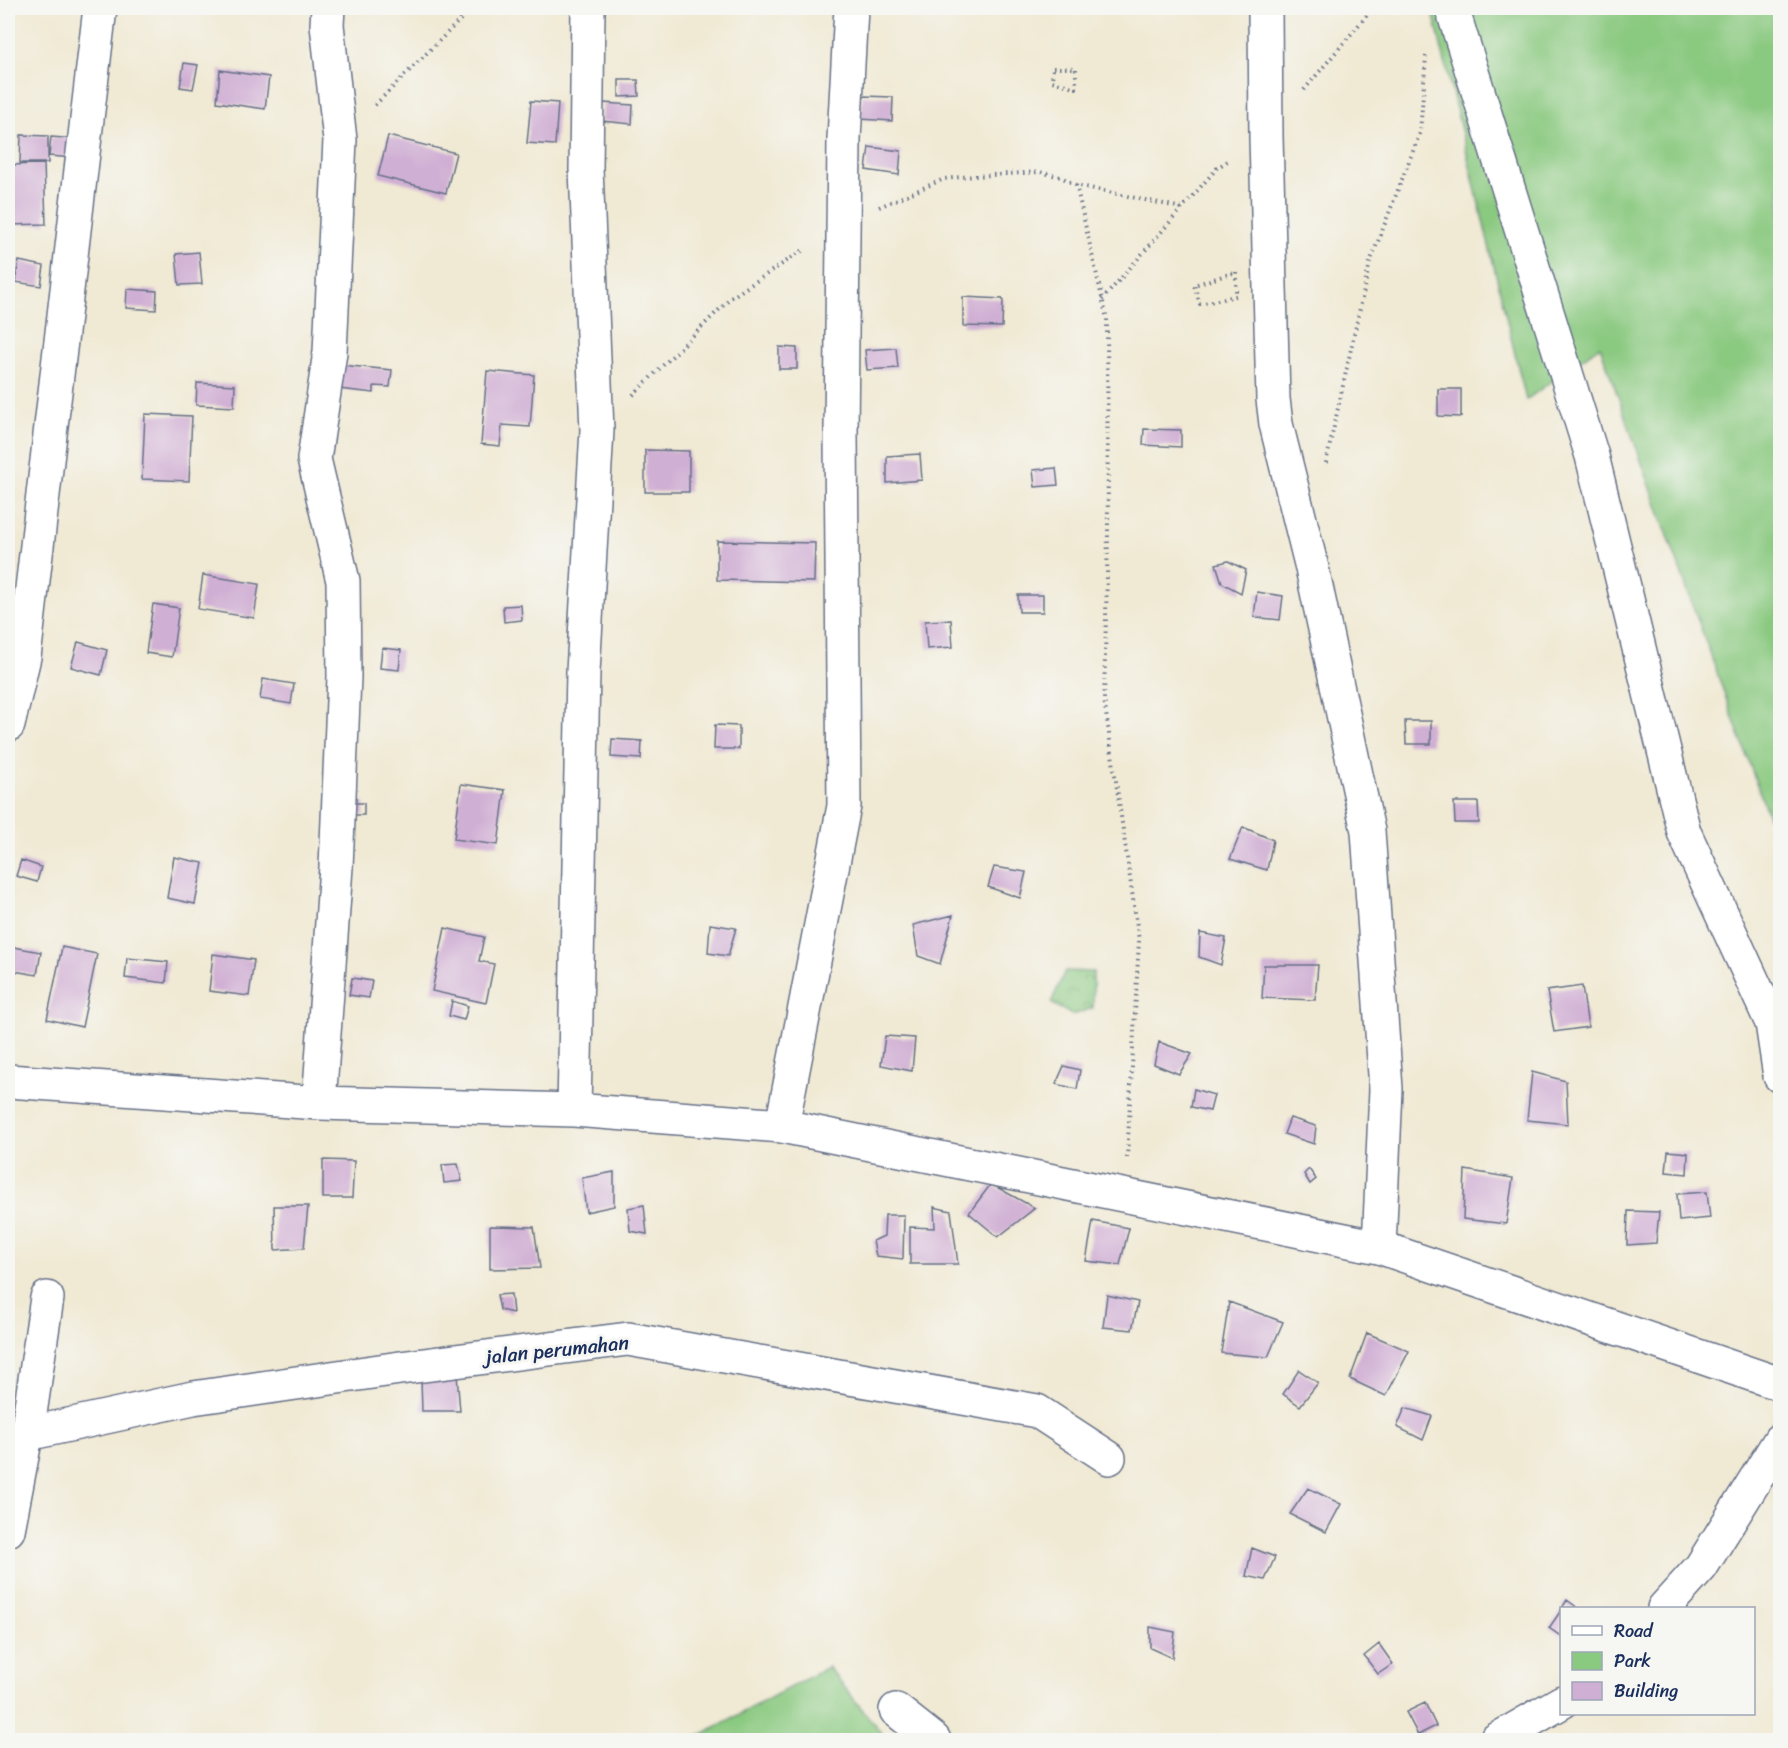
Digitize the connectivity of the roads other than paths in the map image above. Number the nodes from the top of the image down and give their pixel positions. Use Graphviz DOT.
graph roads {
  1 [pos="100,8"];
  2 [pos="327,8"];
  3 [pos="588,8"];
  4 [pos="851,8"];
  5 [pos="1265,8"];
  6 [pos="1452,8"];
  7 [pos="8,725"];
  8 [pos="1780,1076"];
  9 [pos="8,1081"];
  10 [pos="319,1102"];
  11 [pos="574,1110"];
  12 [pos="782,1126"];
  13 [pos="1379,1247"];
  14 [pos="47,1298"];
  15 [pos="1780,1384"];
  16 [pos="27,1434"];
  17 [pos="1780,1440"];
  18 [pos="1110,1458"];
  19 [pos="8,1530"];
  20 [pos="1665,1607"];
  21 [pos="1560,1703"];
  22 [pos="896,1710"];
  23 [pos="934,1740"];
  24 [pos="1497,1740"];
  1 -- 7 [label="street"];
  2 -- 10 [label="street"];
  3 -- 11 [label="street"];
  4 -- 12 [label="street"];
  5 -- 13 [label="street"];
  6 -- 8 [label="street"];
  9 -- 10 [label="street"];
  10 -- 11 [label="street"];
  11 -- 12 [label="street"];
  12 -- 13 [label="street"];
  13 -- 15 [label="street"];
  14 -- 16 [label="street"];
  16 -- 18 [label="street, jalan perumahan"];
  16 -- 19 [label="street"];
  17 -- 20 [label="street"];
  21 -- 24 [label="street"];
  22 -- 23 [label="street"];
}
